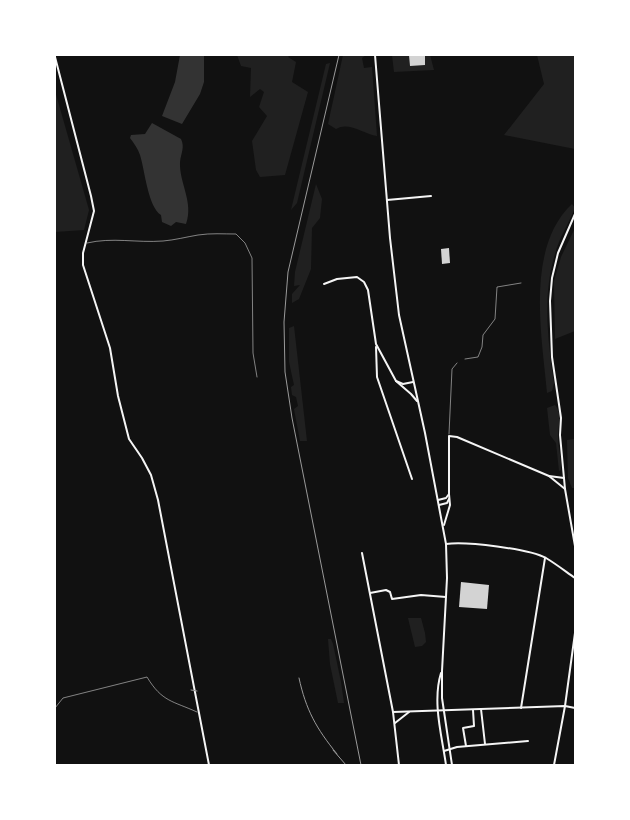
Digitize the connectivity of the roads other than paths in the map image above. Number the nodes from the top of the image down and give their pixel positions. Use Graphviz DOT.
graph roads {
  1 [pos="375,55"];
  2 [pos="55,58"];
  3 [pos="431,196"];
  4 [pos="387,200"];
  5 [pos="575,214"];
  6 [pos="85,244"];
  7 [pos="521,283"];
  8 [pos="324,284"];
  9 [pos="376,344"];
  10 [pos="465,359"];
  11 [pos="457,363"];
  12 [pos="257,377"];
  13 [pos="396,381"];
  14 [pos="413,382"];
  15 [pos="418,403"];
  16 [pos="449,436"];
  17 [pos="549,476"];
  18 [pos="564,478"];
  19 [pos="412,479"];
  20 [pos="565,489"];
  21 [pos="449,494"];
  22 [pos="438,500"];
  23 [pos="439,505"];
  24 [pos="444,527"];
  25 [pos="446,544"];
  26 [pos="575,546"];
  27 [pos="362,553"];
  28 [pos="545,558"];
  29 [pos="575,578"];
  30 [pos="370,594"];
  31 [pos="446,596"];
  32 [pos="575,633"];
  33 [pos="574,651"];
  34 [pos="442,671"];
  35 [pos="565,706"];
  36 [pos="55,708"];
  37 [pos="521,708"];
  38 [pos="575,708"];
  39 [pos="481,709"];
  40 [pos="473,710"];
  41 [pos="438,711"];
  42 [pos="443,711"];
  43 [pos="393,712"];
  44 [pos="409,712"];
  45 [pos="199,713"];
  46 [pos="394,724"];
  47 [pos="528,741"];
  48 [pos="485,744"];
  49 [pos="466,746"];
  50 [pos="449,748"];
  51 [pos="444,750"];
  52 [pos="208,765"];
  53 [pos="399,765"];
  54 [pos="446,765"];
  55 [pos="452,765"];
  56 [pos="554,765"];
  1 -- 4 [label="street"];
  2 -- 6 [label="street"];
  3 -- 4 [label="street"];
  4 -- 14 [label="street"];
  5 -- 18 [label="street"];
  6 -- 12 [label="lane"];
  6 -- 45 [label="street"];
  7 -- 10 [label="lane"];
  8 -- 9 [label="street"];
  9 -- 13 [label="street"];
  9 -- 19 [label="street"];
  11 -- 16 [label="lane"];
  13 -- 14 [label="street"];
  13 -- 15 [label="street"];
  14 -- 15 [label="street"];
  15 -- 22 [label="street"];
  16 -- 17 [label="street"];
  16 -- 21 [label="street"];
  17 -- 18 [label="street"];
  17 -- 20 [label="street"];
  18 -- 20 [label="street"];
  20 -- 26 [label="street"];
  21 -- 22 [label="street"];
  21 -- 23 [label="street"];
  21 -- 24 [label="street"];
  22 -- 23 [label="street"];
  23 -- 24 [label="street"];
  24 -- 25 [label="street"];
  25 -- 28 [label="street"];
  25 -- 31 [label="street"];
  27 -- 30 [label="street"];
  28 -- 29 [label="street"];
  28 -- 37 [label="street"];
  30 -- 31 [label="street"];
  30 -- 43 [label="street"];
  31 -- 34 [label="street"];
  32 -- 33 [label="street"];
  33 -- 35 [label="street"];
  34 -- 41 [label="street"];
  34 -- 42 [label="street"];
  35 -- 37 [label="street"];
  35 -- 38 [label="street"];
  35 -- 56 [label="street"];
  36 -- 45 [label="lane"];
  37 -- 39 [label="street"];
  39 -- 40 [label="street"];
  39 -- 48 [label="street"];
  40 -- 42 [label="street"];
  40 -- 49 [label="street"];
  41 -- 42 [label="street"];
  41 -- 44 [label="street"];
  41 -- 51 [label="street"];
  42 -- 50 [label="street"];
  43 -- 44 [label="street"];
  43 -- 46 [label="street"];
  44 -- 46 [label="street"];
  45 -- 52 [label="street"];
  46 -- 53 [label="street"];
  47 -- 48 [label="street"];
  48 -- 49 [label="street"];
  49 -- 50 [label="street"];
  50 -- 51 [label="street"];
  50 -- 55 [label="street"];
  51 -- 54 [label="street"];
}
